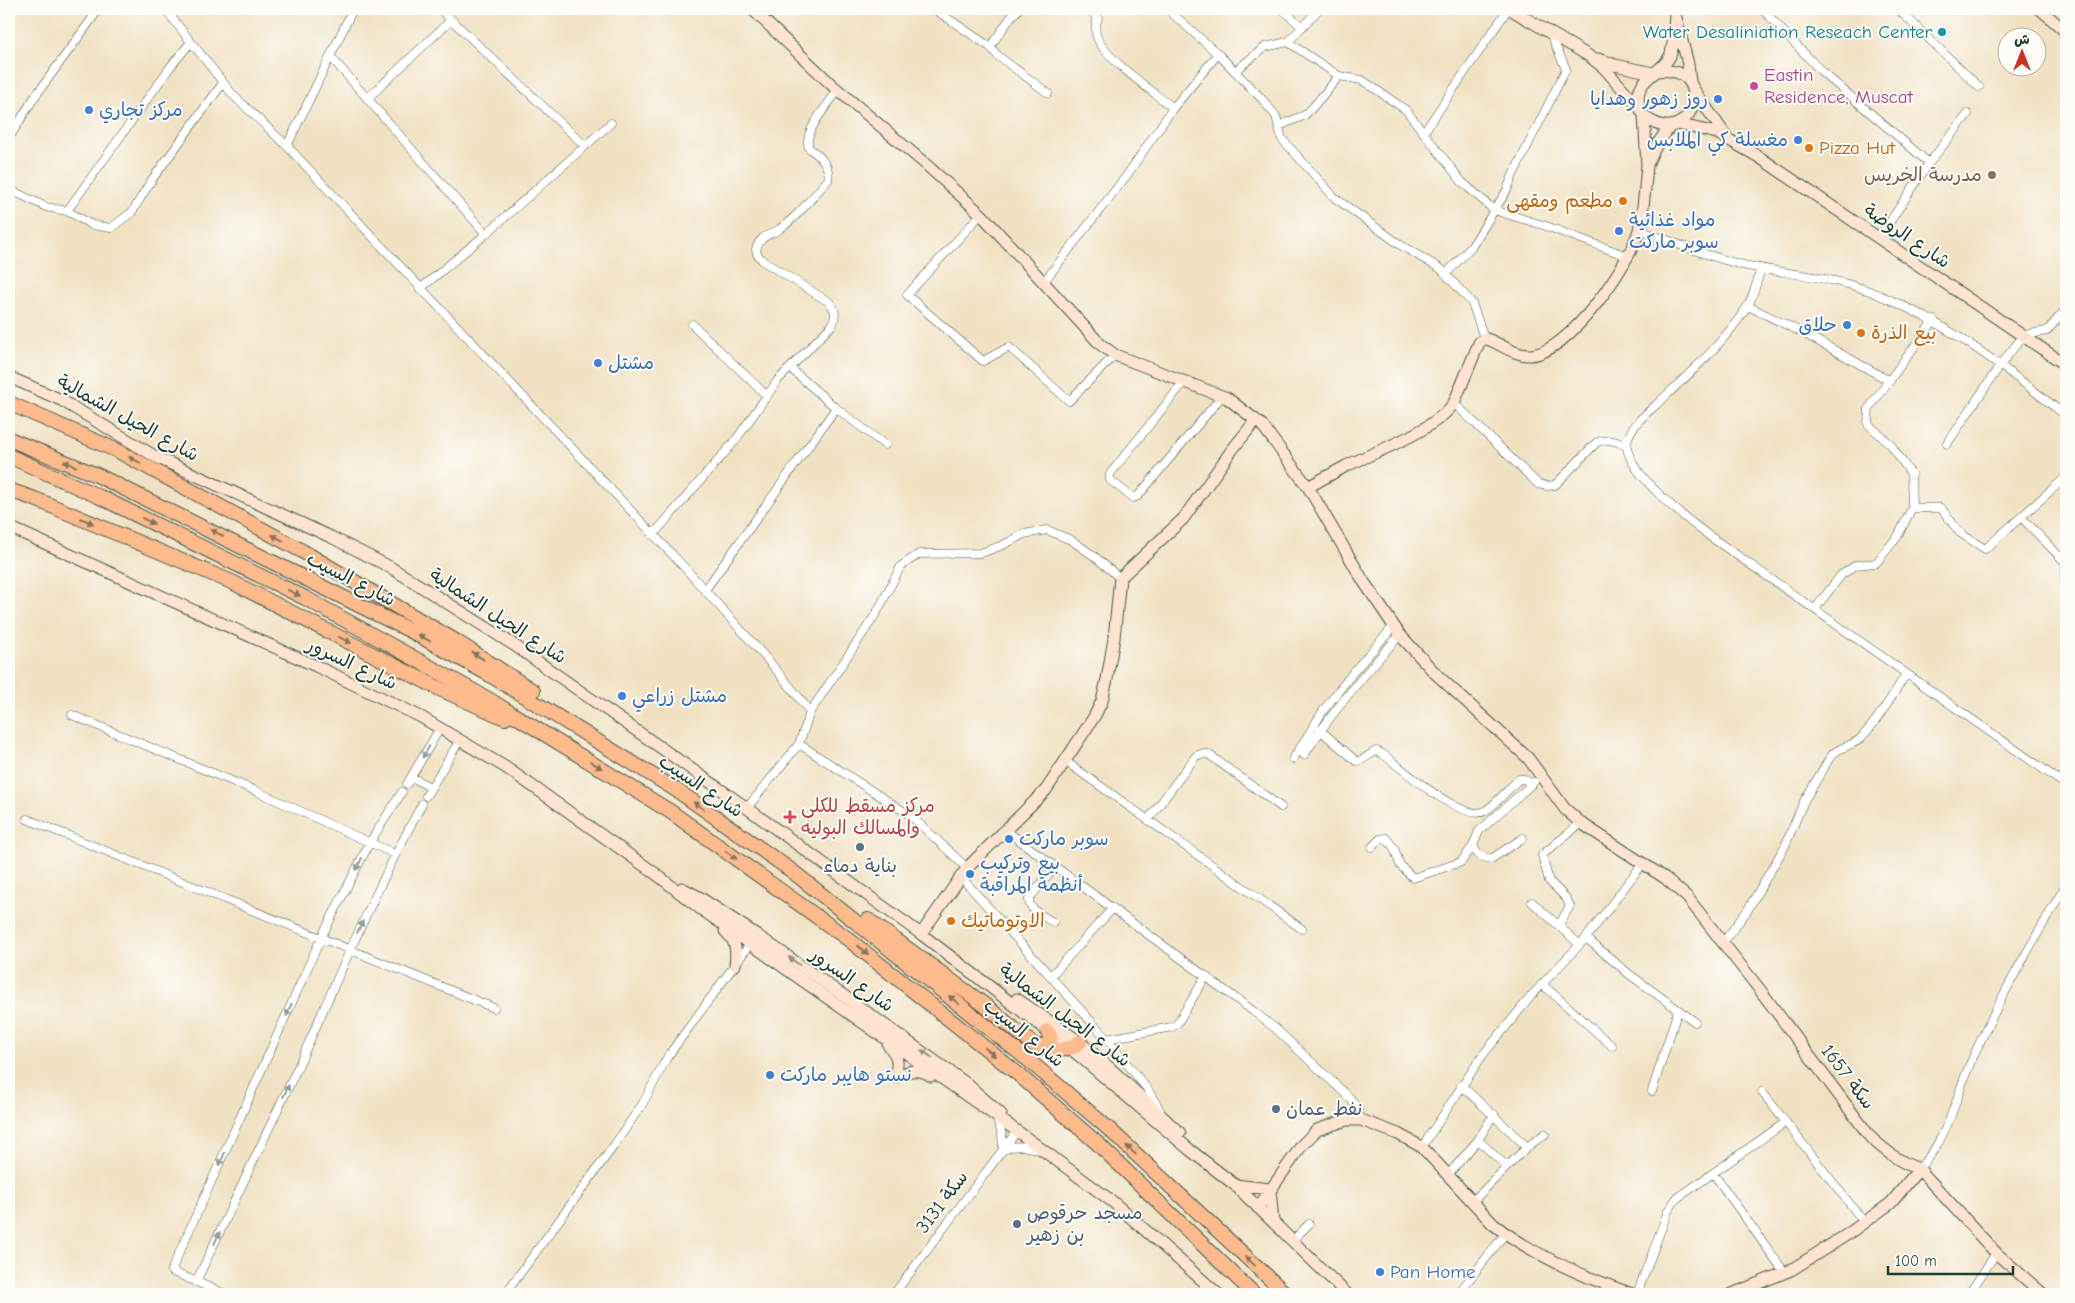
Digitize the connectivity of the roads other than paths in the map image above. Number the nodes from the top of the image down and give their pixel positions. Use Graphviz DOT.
graph roads {
  1 [pos="99,9"];
  2 [pos="165,9"];
  3 [pos="353,9"];
  4 [pos="440,9"];
  5 [pos="752,9"];
  6 [pos="934,9"];
  7 [pos="1019,9"];
  8 [pos="1088,9"];
  9 [pos="1167,9"];
  10 [pos="1282,9"];
  11 [pos="1319,9"];
  12 [pos="1509,9"];
  13 [pos="1762,9"];
  14 [pos="1898,9"];
  15 [pos="2040,9"];
  16 [pos="1674,11"];
  17 [pos="451,20"];
  18 [pos="1302,27"];
  19 [pos="2066,32"];
  20 [pos="1550,33"];
  21 [pos="191,42"];
  22 [pos="1288,42"];
  23 [pos="990,47"];
  24 [pos="1218,54"];
  25 [pos="330,56"];
  26 [pos="1589,56"];
  27 [pos="1235,71"];
  28 [pos="1655,72"];
  29 [pos="1339,76"];
  30 [pos="223,83"];
  31 [pos="1692,86"];
  32 [pos="1979,87"];
  33 [pos="838,90"];
  34 [pos="1048,94"];
  35 [pos="368,98"];
  36 [pos="1173,108"];
  37 [pos="1642,112"];
  38 [pos="1968,114"];
  39 [pos="611,123"];
  40 [pos="1674,125"];
  41 [pos="1279,126"];
  42 [pos="1424,132"];
  43 [pos="9,138"];
  44 [pos="1727,138"];
  45 [pos="287,146"];
  46 [pos="585,146"];
  47 [pos="1929,163"];
  48 [pos="1647,165"];
  49 [pos="9,189"];
  50 [pos="1494,210"];
  51 [pos="67,211"];
  52 [pos="981,214"];
  53 [pos="1639,230"];
  54 [pos="486,234"];
  55 [pos="1879,238"];
  56 [pos="1627,256"];
  57 [pos="1761,268"];
  58 [pos="1446,274"];
  59 [pos="1043,284"];
  60 [pos="420,289"];
  61 [pos="1748,306"];
  62 [pos="2066,309"];
  63 [pos="1934,320"];
  64 [pos="692,324"];
  65 [pos="2024,335"];
  66 [pos="1484,338"];
  67 [pos="1115,355"];
  68 [pos="2001,364"];
  69 [pos="2066,366"];
  70 [pos="790,368"];
  71 [pos="9,377"];
  72 [pos="1890,381"];
  73 [pos="1184,382"];
  74 [pos="767,396"];
  75 [pos="1222,396"];
  76 [pos="9,403"];
  77 [pos="1454,403"];
  78 [pos="836,408"];
  79 [pos="2066,416"];
  80 [pos="1256,420"];
  81 [pos="9,439"];
  82 [pos="1947,444"];
  83 [pos="885,445"];
  84 [pos="1626,446"];
  85 [pos="9,456"];
  86 [pos="2066,477"];
  87 [pos="1308,487"];
  88 [pos="9,490"];
  89 [pos="1912,508"];
  90 [pos="2021,517"];
  91 [pos="9,527"];
  92 [pos="653,536"];
  93 [pos="1120,578"];
  94 [pos="2065,585"];
  95 [pos="705,590"];
  96 [pos="1815,609"];
  97 [pos="1397,631"];
  98 [pos="1906,674"];
  99 [pos="810,712"];
  100 [pos="72,715"];
  101 [pos="440,728"];
  102 [pos="1320,730"];
  103 [pos="460,740"];
  104 [pos="554,740"];
  105 [pos="799,744"];
  106 [pos="1304,755"];
  107 [pos="1293,759"];
  108 [pos="1066,761"];
  109 [pos="1541,775"];
  110 [pos="412,776"];
  111 [pos="407,784"];
  112 [pos="1532,784"];
  113 [pos="2066,785"];
  114 [pos="431,788"];
  115 [pos="678,791"];
  116 [pos="402,792"];
  117 [pos="426,796"];
  118 [pos="422,804"];
  119 [pos="1281,807"];
  120 [pos="747,808"];
  121 [pos="27,819"];
  122 [pos="1148,820"];
  123 [pos="1580,823"];
  124 [pos="1005,830"];
  125 [pos="1523,838"];
  126 [pos="370,842"];
  127 [pos="1473,846"];
  128 [pos="1372,847"];
  129 [pos="394,854"];
  130 [pos="1643,863"];
  131 [pos="1055,866"];
  132 [pos="792,871"];
  133 [pos="963,872"];
  134 [pos="656,874"];
  135 [pos="2066,885"];
  136 [pos="1532,902"];
  137 [pos="698,907"];
  138 [pos="1113,908"];
  139 [pos="1053,922"];
  140 [pos="1559,925"];
  141 [pos="1302,929"];
  142 [pos="921,934"];
  143 [pos="321,938"];
  144 [pos="1586,938"];
  145 [pos="754,939"];
  146 [pos="934,944"];
  147 [pos="1579,944"];
  148 [pos="1722,944"];
  149 [pos="349,949"];
  150 [pos="736,965"];
  151 [pos="1206,976"];
  152 [pos="1050,977"];
  153 [pos="802,980"];
  154 [pos="1542,984"];
  155 [pos="494,1008"];
  156 [pos="1678,1010"];
  157 [pos="1696,1022"];
  158 [pos="1092,1024"];
  159 [pos="1047,1032"];
  160 [pos="1107,1039"];
  161 [pos="1074,1046"];
  162 [pos="1612,1046"];
  163 [pos="1038,1048"];
  164 [pos="947,1082"];
  165 [pos="1461,1085"];
  166 [pos="1652,1092"];
  167 [pos="1762,1092"];
  168 [pos="1494,1114"];
  169 [pos="996,1116"];
  170 [pos="1164,1117"];
  171 [pos="1361,1120"];
  172 [pos="1786,1122"];
  173 [pos="1017,1131"];
  174 [pos="1545,1134"];
  175 [pos="1478,1140"];
  176 [pos="1422,1147"];
  177 [pos="1527,1147"];
  178 [pos="1002,1150"];
  179 [pos="1046,1152"];
  180 [pos="1211,1165"];
  181 [pos="1507,1167"];
  182 [pos="1919,1170"];
  183 [pos="1713,1172"];
  184 [pos="1447,1176"];
  185 [pos="1235,1185"];
  186 [pos="1270,1189"];
  187 [pos="1472,1202"];
  188 [pos="1255,1205"];
  189 [pos="1273,1222"];
  190 [pos="1864,1222"];
  191 [pos="1309,1224"];
  192 [pos="1506,1234"];
  193 [pos="1292,1241"];
  194 [pos="1996,1253"];
  195 [pos="1785,1273"];
  196 [pos="196,1282"];
  197 [pos="1206,1284"];
  198 [pos="225,1294"];
  199 [pos="505,1294"];
  200 [pos="894,1294"];
  201 [pos="1199,1294"];
  202 [pos="1218,1294"];
  203 [pos="1254,1294"];
  204 [pos="1286,1294"];
  205 [pos="1347,1294"];
  206 [pos="1458,1294"];
  207 [pos="1632,1294"];
  208 [pos="1637,1294"];
  209 [pos="1732,1294"];
  210 [pos="1969,1294"];
  211 [pos="2043,1294"];
  1 -- 43 [label="street"];
  2 -- 21 [label="street"];
  3 -- 25 [label="street"];
  4 -- 17 [label="street"];
  5 -- 33 [label="street, سكة 1657"];
  6 -- 23 [label="street"];
  7 -- 23 [label="street"];
  8 -- 36 [label="street"];
  9 -- 24 [label="street"];
  10 -- 18 [label="street"];
  11 -- 18 [label="street"];
  12 -- 20 [label="street"];
  12 -- 42 [label="street"];
  13 -- 47 [label="street"];
  14 -- 32 [label="street"];
  15 -- 19 [label="street"];
  16 -- 28 [label="street"];
  16 -- 31 [label="street"];
  17 -- 35 [label="street"];
  17 -- 46 [label="street"];
  18 -- 22 [label="street"];
  20 -- 26 [label="street"];
  20 -- 50 [label="street"];
  21 -- 30 [label="street"];
  21 -- 51 [label="street"];
  22 -- 27 [label="street"];
  22 -- 29 [label="street"];
  23 -- 34 [label="street"];
  24 -- 27 [label="street"];
  24 -- 36 [label="street"];
  25 -- 35 [label="street"];
  25 -- 45 [label="street"];
  26 -- 28 [label="street"];
  26 -- 37 [label="street"];
  27 -- 41 [label="street"];
  28 -- 31 [label="street"];
  28 -- 37 [label="street"];
  29 -- 41 [label="street"];
  29 -- 42 [label="street"];
  30 -- 45 [label="street"];
  30 -- 51 [label="street"];
  31 -- 40 [label="street"];
  31 -- 44 [label="street, شارع الروضة"];
  33 -- 52 [label="street, سكة 1657"];
  33 -- 70 [label="street"];
  35 -- 54 [label="street"];
  36 -- 59 [label="street"];
  37 -- 40 [label="street"];
  37 -- 48 [label="street"];
  38 -- 47 [label="street"];
  39 -- 46 [label="street"];
  40 -- 44 [label="street, شارع الروضة"];
  40 -- 48 [label="street"];
  41 -- 58 [label="street"];
  42 -- 50 [label="street"];
  44 -- 55 [label="street, شارع الروضة"];
  45 -- 60 [label="street"];
  46 -- 54 [label="street"];
  47 -- 55 [label="street"];
  48 -- 53 [label="street"];
  49 -- 51 [label="street"];
  50 -- 56 [label="street"];
  50 -- 58 [label="street"];
  52 -- 59 [label="street, سكة 1657"];
  52 -- 67 [label="street"];
  53 -- 56 [label="street"];
  53 -- 57 [label="street"];
  54 -- 60 [label="street"];
  55 -- 65 [label="street, شارع الروضة"];
  56 -- 66 [label="street"];
  57 -- 61 [label="street"];
  57 -- 63 [label="street"];
  58 -- 66 [label="street"];
  59 -- 67 [label="street, سكة 1657"];
  60 -- 92 [label="street"];
  61 -- 72 [label="street"];
  61 -- 84 [label="street"];
  62 -- 65 [label="street"];
  63 -- 68 [label="street"];
  63 -- 72 [label="street"];
  64 -- 74 [label="street"];
  65 -- 68 [label="street"];
  65 -- 69 [label="street, شارع الروضة"];
  66 -- 77 [label="street"];
  67 -- 73 [label="street, سكة 1657"];
  68 -- 79 [label="street"];
  68 -- 82 [label="street"];
  70 -- 74 [label="street"];
  70 -- 78 [label="street"];
  71 -- 120 [label="street, شارع الحيل الشمالية"];
  72 -- 89 [label="street"];
  73 -- 75 [label="street, سكة 1657"];
  73 -- 75 [label="street"];
  74 -- 92 [label="street"];
  75 -- 80 [label="street, سكة 1657"];
  115 -- 76 [label="highway, one-way"];
  77 -- 84 [label="street"];
  77 -- 87 [label="street"];
  78 -- 83 [label="street"];
  78 -- 95 [label="street"];
  80 -- 87 [label="street, سكة 1657"];
  80 -- 93 [label="street"];
  115 -- 81 [label="highway, شارع السيب, one-way"];
  84 -- 96 [label="street"];
  85 -- 104 [label="highway, شارع السيب, one-way"];
  86 -- 90 [label="street"];
  87 -- 97 [label="street, سكة 1657"];
  88 -- 104 [label="highway, one-way"];
  89 -- 90 [label="street"];
  89 -- 96 [label="street"];
  90 -- 94 [label="street"];
  91 -- 101 [label="street, شارع السرور"];
  92 -- 95 [label="street"];
  93 -- 99 [label="street"];
  93 -- 108 [label="street"];
  95 -- 99 [label="street"];
  96 -- 98 [label="street"];
  97 -- 102 [label="street"];
  97 -- 107 [label="street"];
  97 -- 109 [label="street, سكة 1657"];
  98 -- 113 [label="street"];
  98 -- 148 [label="street"];
  99 -- 105 [label="street"];
  100 -- 126 [label="street"];
  101 -- 103 [label="street, شارع السرور"];
  101 -- 110 [label="street, one-way"];
  102 -- 106 [label="street"];
  102 -- 112 [label="street"];
  103 -- 114 [label="street"];
  103 -- 134 [label="street, شارع السرور"];
  104 -- 203 [label="highway, شارع السيب, one-way"];
  105 -- 120 [label="street"];
  105 -- 133 [label="street"];
  108 -- 122 [label="street"];
  108 -- 124 [label="street"];
  109 -- 112 [label="street"];
  109 -- 123 [label="street, سكة 1657"];
  110 -- 111 [label="street"];
  110 -- 114 [label="street"];
  112 -- 127 [label="street"];
  114 -- 117 [label="street"];
  132 -- 115 [label="highway, شارع السيب, one-way"];
  116 -- 126 [label="street"];
  118 -- 129 [label="street"];
  119 -- 122 [label="street"];
  120 -- 142 [label="street, شارع الحيل الشمالية"];
  121 -- 143 [label="street"];
  122 -- 141 [label="street"];
  123 -- 130 [label="street, سكة 1657"];
  123 -- 140 [label="street"];
  124 -- 131 [label="street"];
  124 -- 133 [label="street"];
  125 -- 127 [label="street"];
  126 -- 129 [label="street"];
  126 -- 143 [label="street, one-way"];
  127 -- 128 [label="street"];
  149 -- 129 [label="street, one-way"];
  130 -- 144 [label="street"];
  130 -- 148 [label="street, سكة 1657"];
  131 -- 138 [label="street"];
  131 -- 139 [label="street"];
  132 -- 163 [label="highway"];
  204 -- 132 [label="highway, شارع السيب, one-way"];
  133 -- 142 [label="street"];
  133 -- 152 [label="street"];
  134 -- 137 [label="street, شارع السرور"];
  134 -- 145 [label="street, شارع السرور"];
  135 -- 182 [label="street"];
  136 -- 140 [label="street"];
  137 -- 145 [label="street, شارع السرور"];
  137 -- 150 [label="street"];
  138 -- 151 [label="street"];
  138 -- 152 [label="street"];
  140 -- 147 [label="street"];
  142 -- 146 [label="street, شارع الحيل الشمالية"];
  143 -- 149 [label="street"];
  143 -- 196 [label="street, one-way"];
  144 -- 147 [label="street"];
  144 -- 156 [label="street"];
  145 -- 150 [label="street"];
  145 -- 153 [label="street, شارع السرور"];
  173 -- 145 [label="street, شارع السرور, one-way"];
  146 -- 159 [label="street, شارع الحيل الشمالية"];
  146 -- 161 [label="street, شارع الحيل الشمالية"];
  147 -- 154 [label="street"];
  148 -- 182 [label="street, سكة 1657"];
  149 -- 155 [label="street"];
  196 -- 149 [label="street, one-way"];
  150 -- 199 [label="street"];
  151 -- 160 [label="street"];
  151 -- 171 [label="street"];
  152 -- 158 [label="street"];
  153 -- 164 [label="street, شارع السرور"];
  153 -- 164 [label="street"];
  154 -- 162 [label="street"];
  154 -- 165 [label="street"];
  156 -- 157 [label="street"];
  156 -- 166 [label="street"];
  158 -- 160 [label="street"];
  158 -- 161 [label="street"];
  159 -- 161 [label="street, شارع الحيل الشمالية"];
  159 -- 163 [label="highway"];
  160 -- 170 [label="street"];
  161 -- 163 [label="highway"];
  161 -- 170 [label="street, شارع الحيل الشمالية"];
  161 -- 180 [label="street, شارع الحيل الشمالية"];
  164 -- 169 [label="street, شارع السرور"];
  165 -- 168 [label="street"];
  165 -- 176 [label="street"];
  167 -- 172 [label="street"];
  168 -- 175 [label="street"];
  168 -- 177 [label="street"];
  169 -- 173 [label="street, شارع السرور"];
  169 -- 178 [label="street"];
  170 -- 180 [label="street, شارع الحيل الشمالية"];
  171 -- 176 [label="street"];
  171 -- 186 [label="street"];
  172 -- 183 [label="street"];
  172 -- 190 [label="street"];
  173 -- 178 [label="street, سكة 3131"];
  173 -- 179 [label="street, شارع السرور"];
  174 -- 177 [label="street"];
  175 -- 181 [label="street"];
  175 -- 184 [label="street"];
  176 -- 184 [label="street"];
  177 -- 181 [label="street"];
  178 -- 179 [label="street"];
  178 -- 200 [label="street, سكة 3131"];
  179 -- 197 [label="street, شارع السرور"];
  180 -- 185 [label="street, شارع الحيل الشمالية"];
  181 -- 187 [label="street"];
  182 -- 190 [label="street"];
  182 -- 194 [label="street, سكة 1657"];
  183 -- 195 [label="street"];
  183 -- 208 [label="street"];
  184 -- 187 [label="street"];
  185 -- 186 [label="street"];
  185 -- 188 [label="street, شارع الحيل الشمالية"];
  186 -- 188 [label="street"];
  186 -- 189 [label="street"];
  187 -- 192 [label="street"];
  188 -- 189 [label="street, شارع الحيل الشمالية"];
  189 -- 193 [label="street, شارع الحيل الشمالية"];
  190 -- 195 [label="street"];
  191 -- 193 [label="street"];
  192 -- 206 [label="street"];
  192 -- 207 [label="street"];
  193 -- 205 [label="street, شارع الحيل الشمالية"];
  194 -- 210 [label="street"];
  194 -- 211 [label="street, سكة 1657"];
  195 -- 209 [label="street"];
  196 -- 198 [label="street"];
  197 -- 201 [label="street"];
  197 -- 202 [label="street, شارع السرور"];
}
